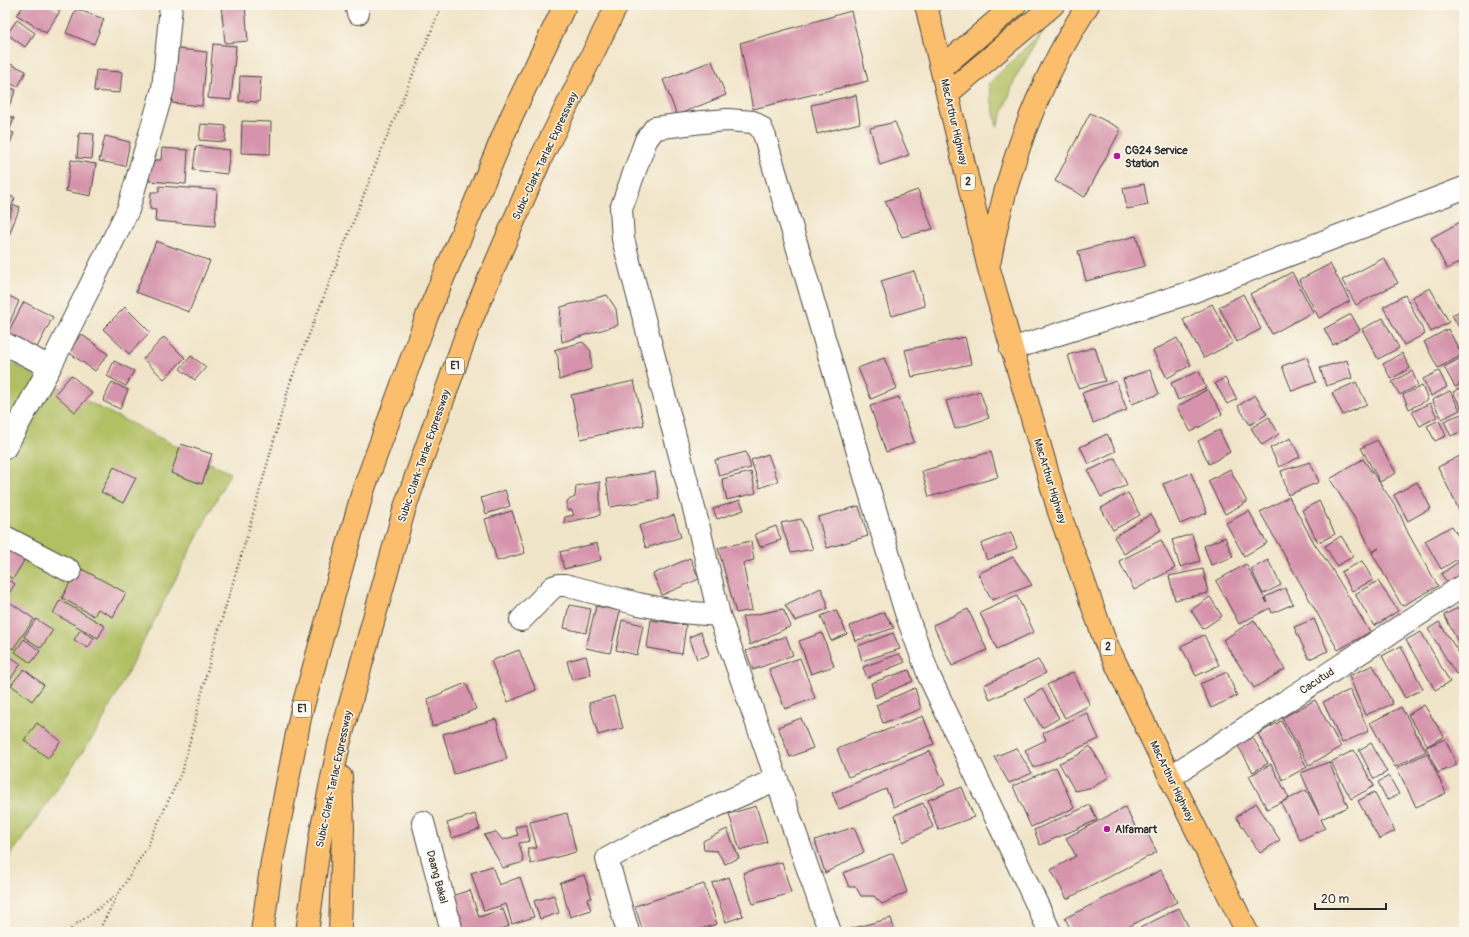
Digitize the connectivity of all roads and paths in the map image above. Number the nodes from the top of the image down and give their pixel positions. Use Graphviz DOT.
graph roads {
  1 [pos="171,5"];
  2 [pos="442,5"];
  3 [pos="565,5"];
  4 [pos="617,5"];
  5 [pos="926,5"];
  6 [pos="1015,5"];
  7 [pos="1053,5"];
  8 [pos="1088,5"];
  9 [pos="941,68"];
  10 [pos="947,94"];
  11 [pos="1464,188"];
  12 [pos="989,269"];
  13 [pos="5,344"];
  14 [pos="1011,349"];
  15 [pos="50,367"];
  16 [pos="5,448"];
  17 [pos="5,537"];
  18 [pos="70,571"];
  19 [pos="1464,585"];
  20 [pos="719,615"];
  21 [pos="521,620"];
  22 [pos="339,744"];
  23 [pos="1170,777"];
  24 [pos="777,779"];
  25 [pos="423,822"];
  26 [pos="117,896"];
  27 [pos="68,932"];
  28 [pos="98,932"];
  29 [pos="262,932"];
  30 [pos="307,932"];
  31 [pos="340,932"];
  32 [pos="452,932"];
  33 [pos="628,932"];
  34 [pos="830,932"];
  35 [pos="1050,932"];
  36 [pos="1247,932"];
  1 -- 15 [label="street"];
  2 -- 26 [label="path"];
  3 -- 29 [label="highway, E1"];
  4 -- 22 [label="highway, Subic-Clark-Tarlac Expressway / E1"];
  5 -- 9 [label="highway, MacArthur Highway / 2"];
  6 -- 9 [label="highway"];
  7 -- 10 [label="highway"];
  8 -- 12 [label="highway"];
  9 -- 10 [label="highway, MacArthur Highway / 2"];
  10 -- 12 [label="highway, MacArthur Highway / 2"];
  11 -- 14 [label="street"];
  12 -- 14 [label="highway, MacArthur Highway / 2"];
  13 -- 15 [label="street"];
  14 -- 23 [label="highway, MacArthur Highway / 2"];
  15 -- 16 [label="street"];
  17 -- 18 [label="street"];
  19 -- 23 [label="street, Cacutud"];
  20 -- 21 [label="street"];
  20 -- 24 [label="street"];
  20 -- 35 [label="street"];
  22 -- 30 [label="highway, Subic-Clark-Tarlac Expressway / E1"];
  22 -- 31 [label="highway"];
  23 -- 36 [label="highway, MacArthur Highway / 2"];
  24 -- 33 [label="street"];
  24 -- 34 [label="street"];
  25 -- 32 [label="street, Daang Bakal"];
  26 -- 27 [label="path"];
  26 -- 28 [label="path"];
}
